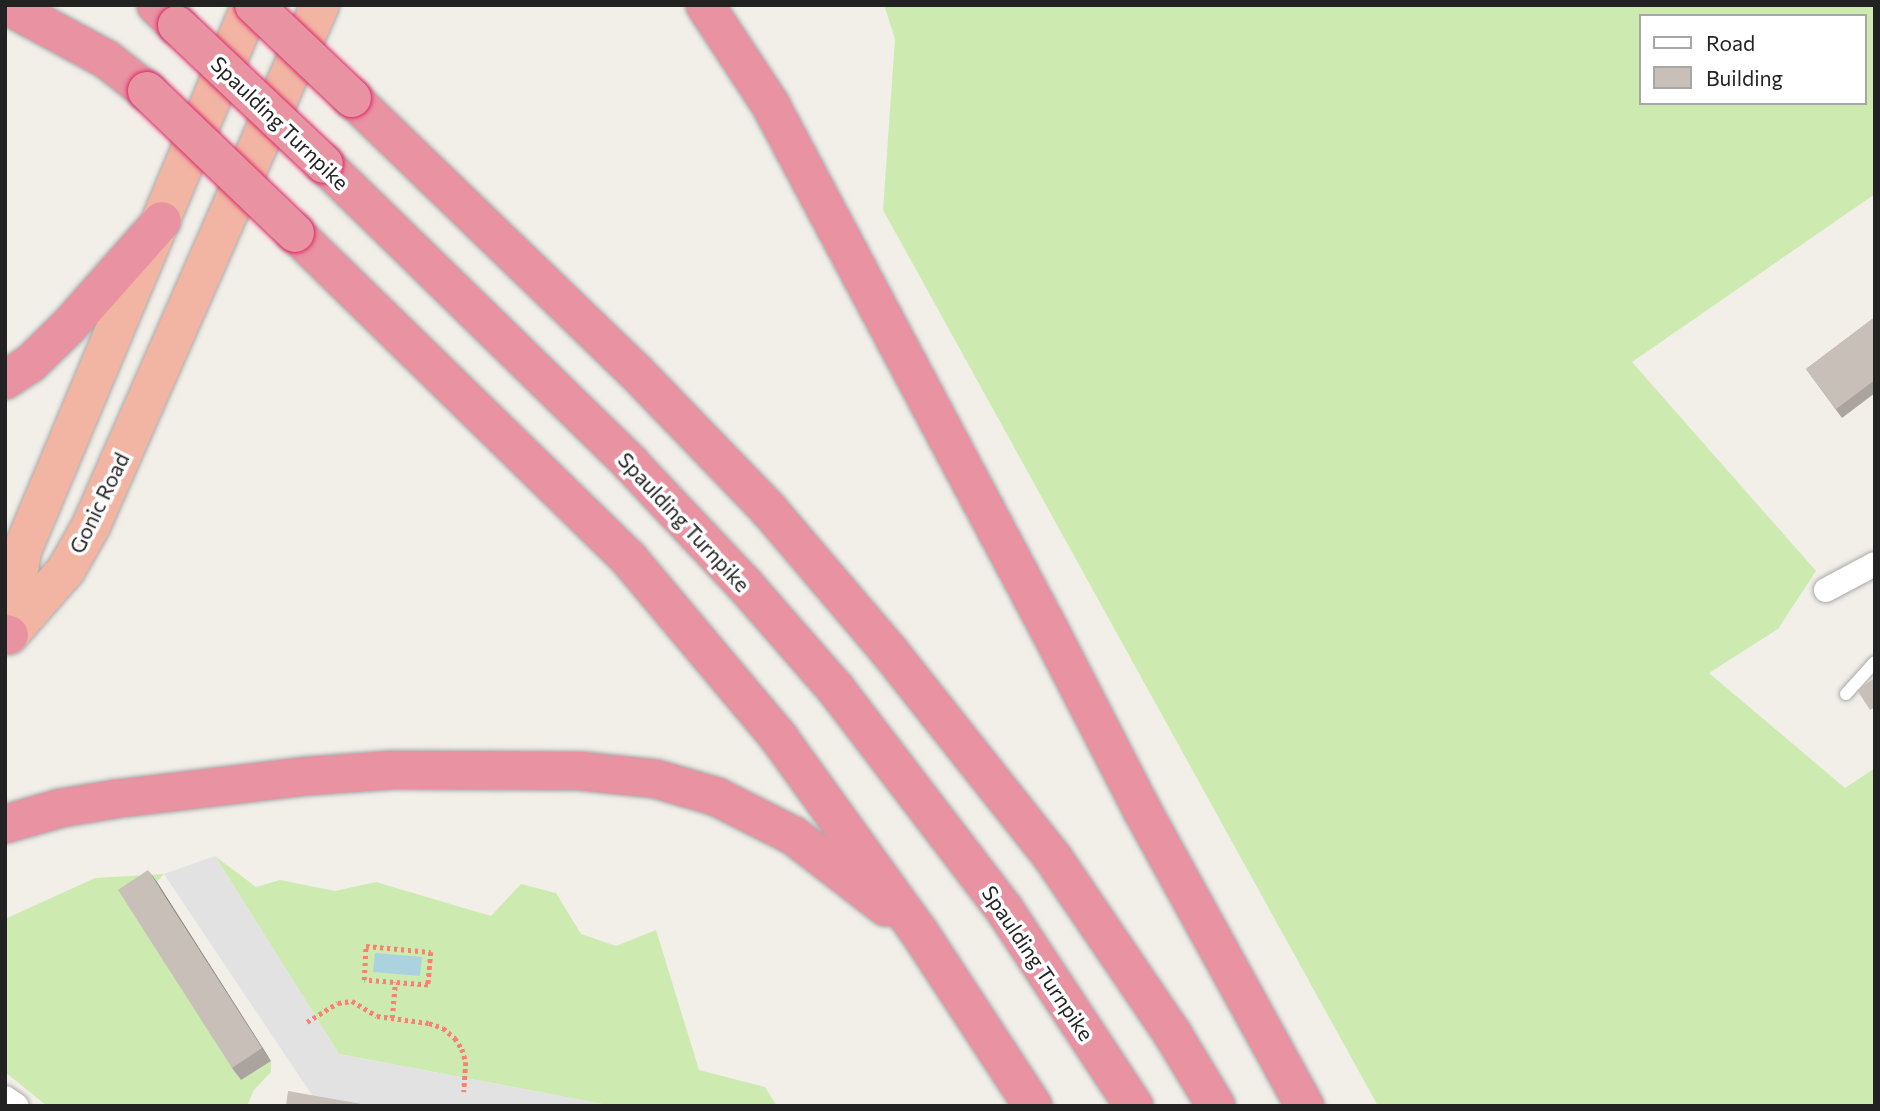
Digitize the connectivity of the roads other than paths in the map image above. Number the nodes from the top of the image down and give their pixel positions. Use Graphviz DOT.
graph roads {
  1 [pos="6,5"];
  2 [pos="252,5"];
  3 [pos="320,5"];
  4 [pos="705,5"];
  5 [pos="738,5"];
  6 [pos="167,15"];
  7 [pos="770,104"];
  8 [pos="162,221"];
  9 [pos="5,380"];
  10 [pos="1875,564"];
  11 [pos="1826,590"];
  12 [pos="7,634"];
  13 [pos="1875,662"];
  14 [pos="1846,694"];
  15 [pos="5,824"];
  16 [pos="919,932"];
  17 [pos="5,1098"];
  18 [pos="17,1106"];
  19 [pos="1033,1106"];
  20 [pos="1133,1106"];
  21 [pos="1216,1106"];
  22 [pos="1305,1106"];
  1 -- 16 [label="highway, bridge"];
  2 -- 8 [label="highway, Gonic Road"];
  2 -- 21 [label="highway, bridge"];
  3 -- 12 [label="highway, Gonic Road"];
  4 -- 7 [label="highway"];
  5 -- 7 [label="highway"];
  6 -- 20 [label="highway, Spaulding Turnpike, bridge"];
  7 -- 22 [label="highway"];
  8 -- 9 [label="highway"];
  8 -- 12 [label="highway, Gonic Road"];
  10 -- 11 [label="street"];
  13 -- 14 [label="lane"];
  15 -- 16 [label="highway"];
  16 -- 19 [label="highway"];
  17 -- 18 [label="street"];
}
